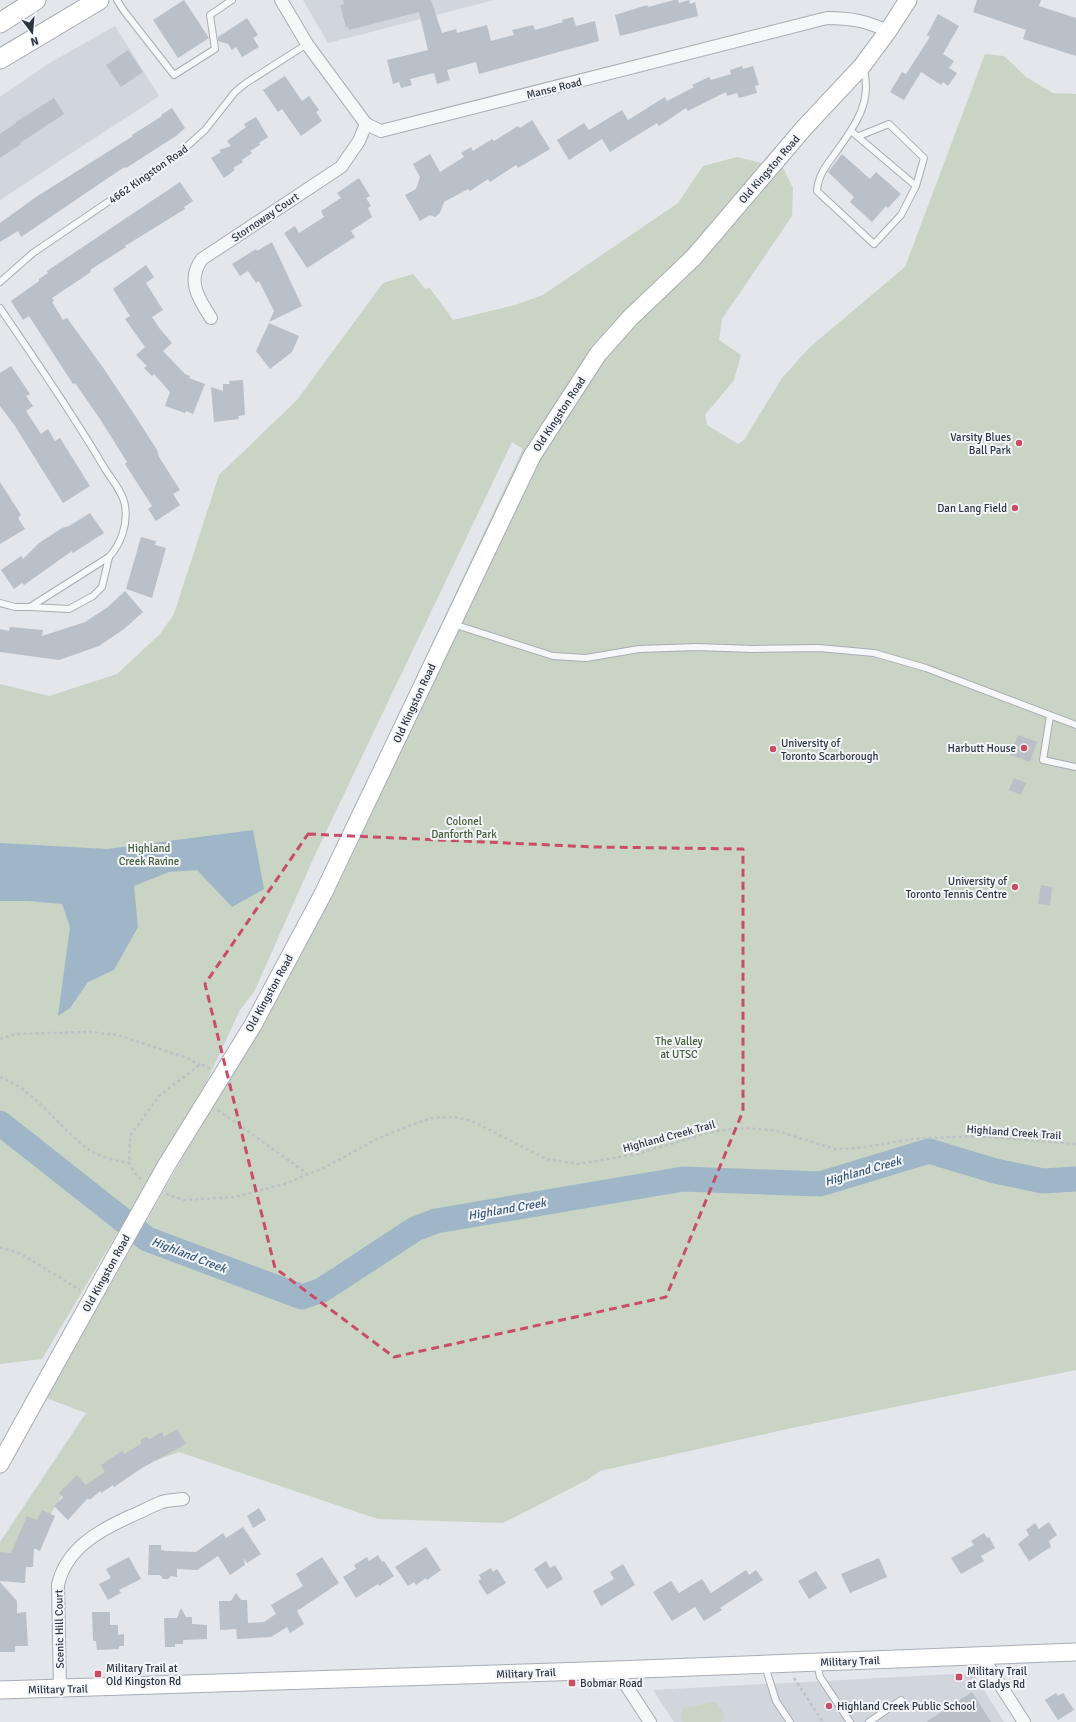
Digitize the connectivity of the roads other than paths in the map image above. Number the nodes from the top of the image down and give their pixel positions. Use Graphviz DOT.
graph roads {
  1 [pos="36,0"];
  2 [pos="99,0"];
  3 [pos="117,0"];
  4 [pos="232,0"];
  5 [pos="281,0"];
  6 [pos="908,0"];
  7 [pos="0,23"];
  8 [pos="888,31"];
  9 [pos="307,44"];
  10 [pos="0,59"];
  11 [pos="862,66"];
  12 [pos="366,124"];
  13 [pos="851,131"];
  14 [pos="859,136"];
  15 [pos="916,186"];
  16 [pos="0,282"];
  17 [pos="0,308"];
  18 [pos="211,318"];
  19 [pos="109,557"];
  20 [pos="0,602"];
  21 [pos="30,607"];
  22 [pos="452,623"];
  23 [pos="1050,716"];
  24 [pos="1076,725"];
  25 [pos="1076,767"];
  26 [pos="0,1464"];
  27 [pos="183,1499"];
  28 [pos="1076,1652"];
  29 [pos="981,1655"];
  30 [pos="817,1662"];
  31 [pos="765,1664"];
  32 [pos="616,1670"];
  33 [pos="60,1689"];
  34 [pos="0,1690"];
  35 [pos="901,1700"];
  36 [pos="650,1722"];
  37 [pos="790,1722"];
  38 [pos="850,1722"];
  39 [pos="870,1722"];
  40 [pos="1024,1722"];
  1 -- 7 [label="main road"];
  2 -- 10 [label="main road"];
  3 -- 4 [label="lane"];
  5 -- 9 [label="street"];
  6 -- 8 [label="street, Old Kingston Road"];
  8 -- 11 [label="street, Old Kingston Road"];
  8 -- 12 [label="street, Manse Road"];
  9 -- 12 [label="street"];
  9 -- 16 [label="lane, 4662 Kingston Road"];
  11 -- 13 [label="lane"];
  11 -- 22 [label="street, Old Kingston Road"];
  12 -- 18 [label="street, Stornoway Court"];
  13 -- 14 [label="lane"];
  13 -- 15 [label="lane"];
  14 -- 15 [label="lane"];
  14 -- 15 [label="lane"];
  17 -- 19 [label="lane"];
  19 -- 21 [label="lane"];
  19 -- 21 [label="lane"];
  20 -- 21 [label="lane"];
  22 -- 23 [label="lane"];
  22 -- 26 [label="street, Old Kingston Road, bridge"];
  23 -- 24 [label="lane"];
  23 -- 25 [label="lane"];
  27 -- 33 [label="street, Scenic Hill Court"];
  28 -- 29 [label="street, Military Trail"];
  29 -- 30 [label="street, Military Trail"];
  29 -- 40 [label="street"];
  30 -- 31 [label="street, Military Trail"];
  30 -- 38 [label="lane"];
  31 -- 32 [label="street, Military Trail"];
  31 -- 37 [label="lane"];
  32 -- 33 [label="street, Military Trail"];
  32 -- 36 [label="street"];
  33 -- 34 [label="street, Military Trail"];
  35 -- 39 [label="lane"];
}
